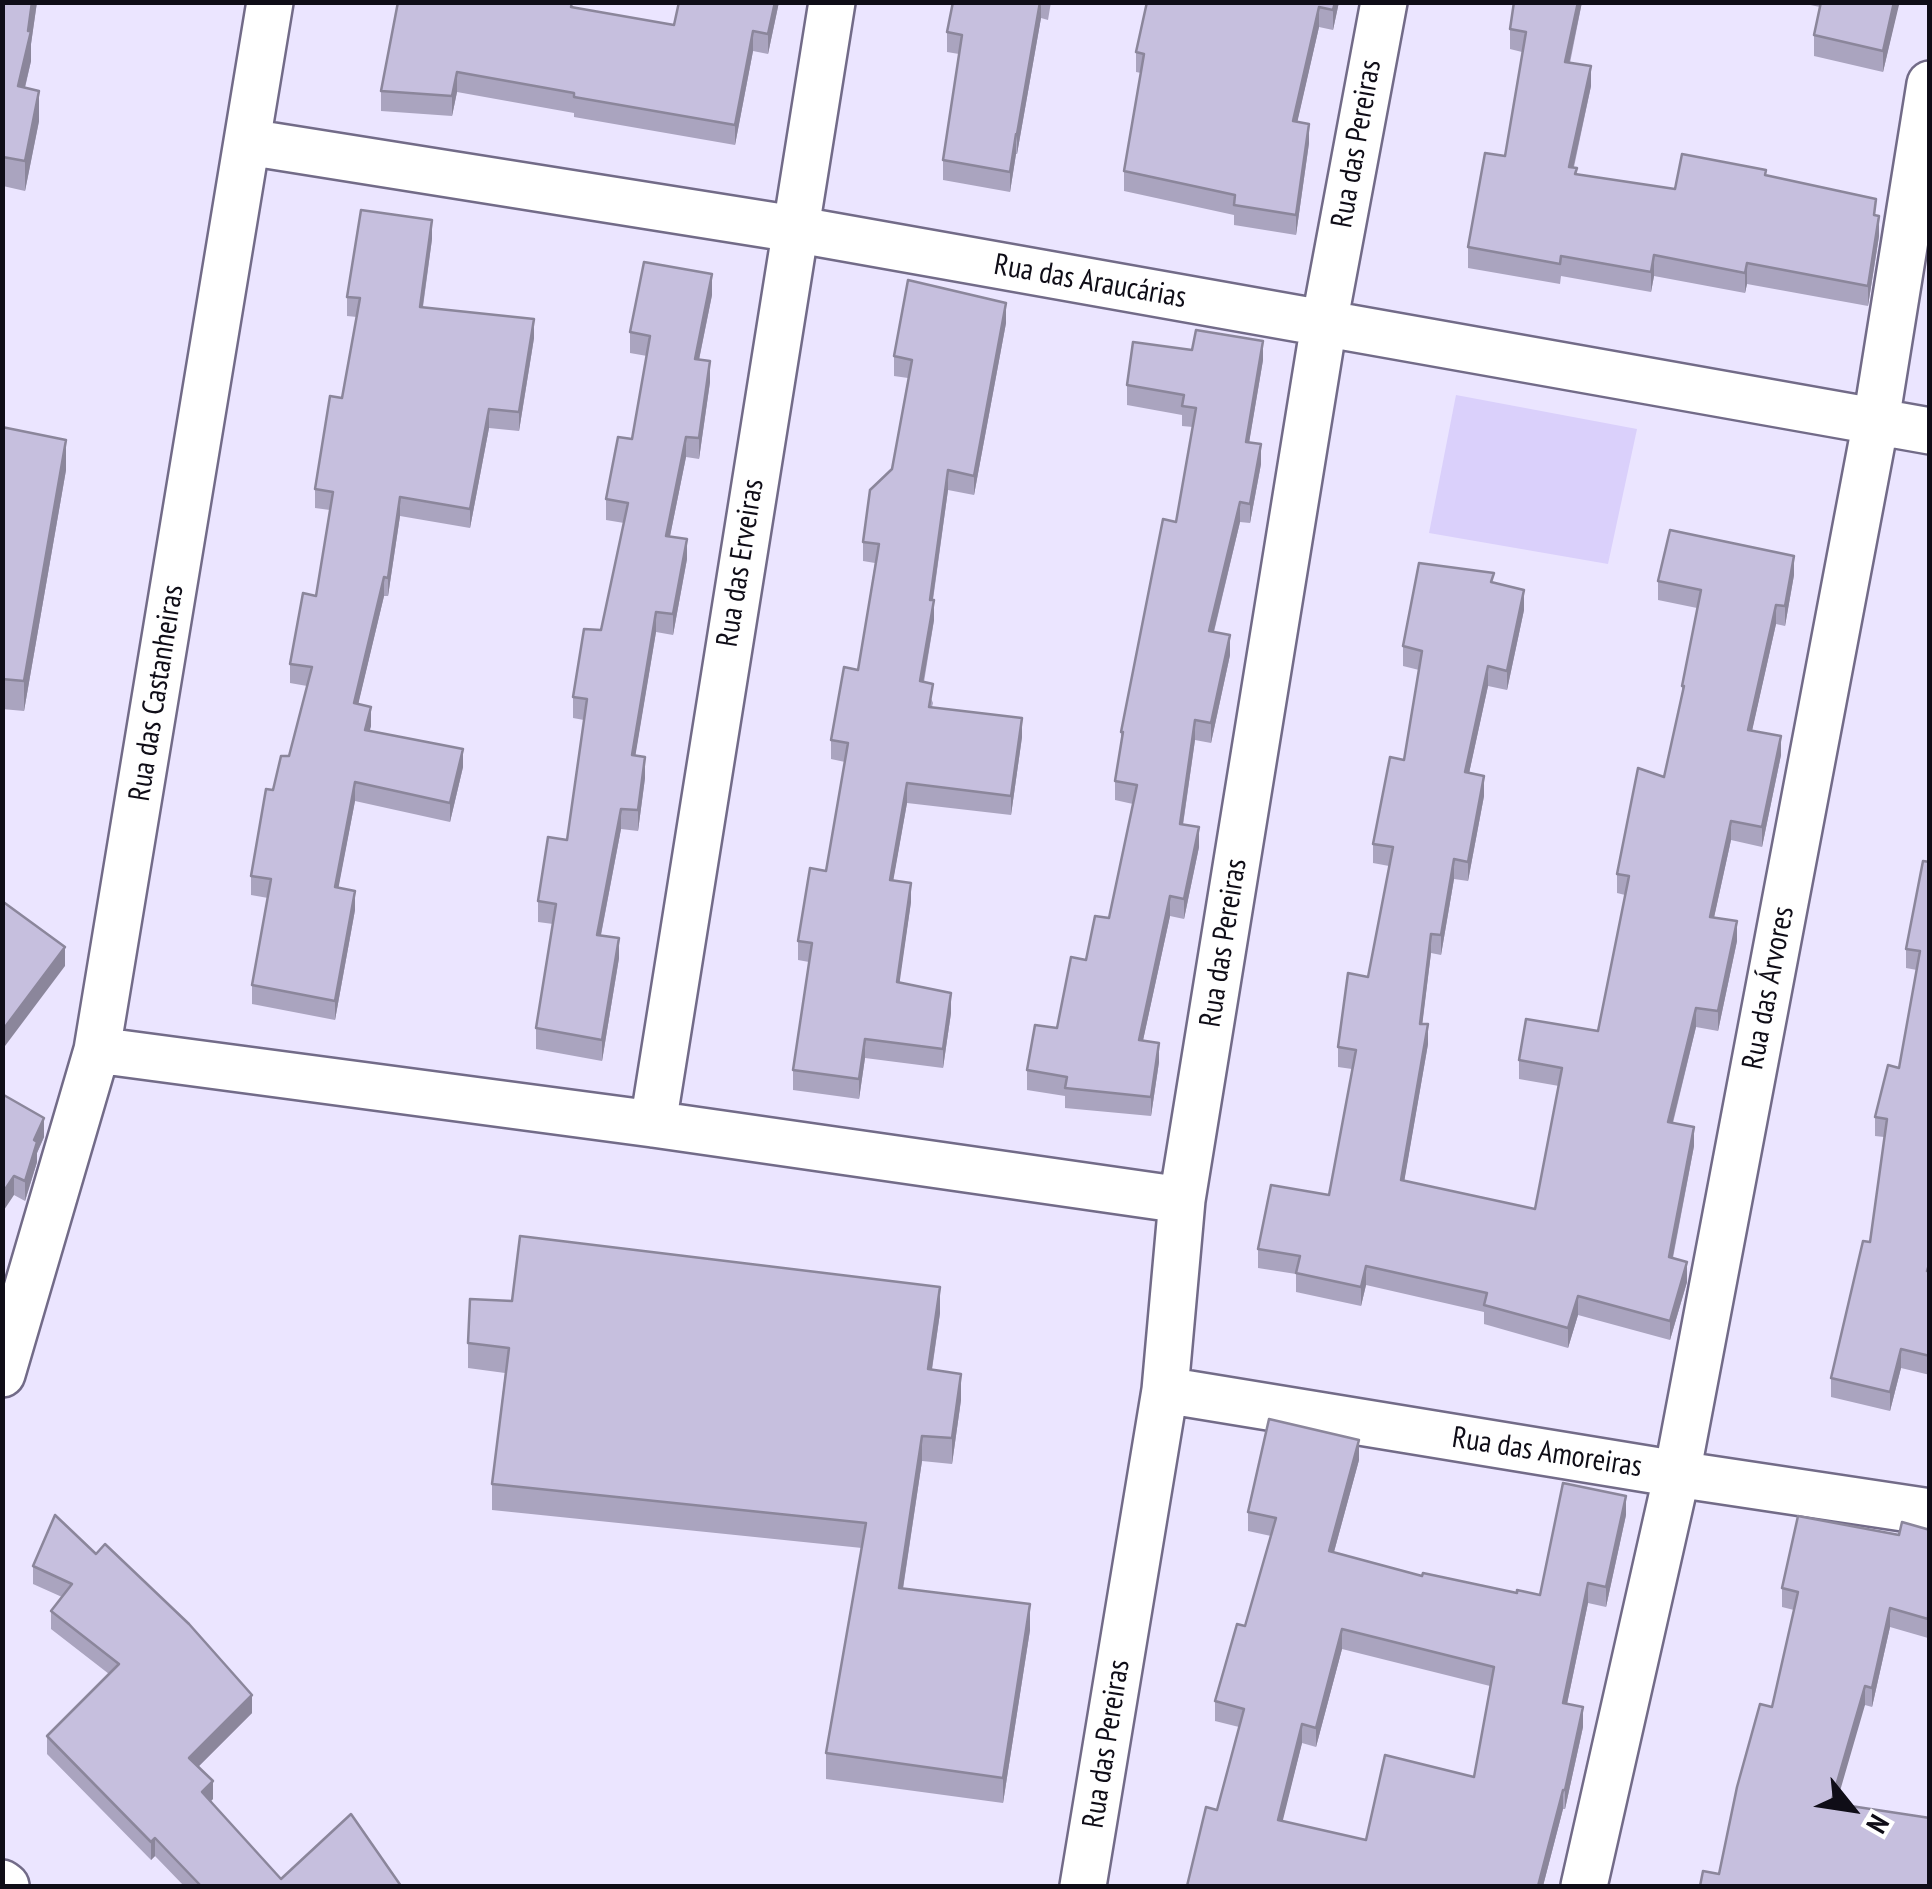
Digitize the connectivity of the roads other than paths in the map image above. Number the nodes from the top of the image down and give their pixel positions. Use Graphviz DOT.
graph roads {
  1 [pos="270,2"];
  2 [pos="832,2"];
  3 [pos="1384,2"];
  4 [pos="1930,84"];
  5 [pos="248,142"];
  6 [pos="794,229"];
  7 [pos="1324,324"];
  8 [pos="1876,421"];
  9 [pos="1930,431"];
  10 [pos="97,1050"];
  11 [pos="653,1124"];
  12 [pos="1182,1200"];
  13 [pos="2,1374"];
  14 [pos="1166,1390"];
  15 [pos="1676,1474"];
  16 [pos="1930,1512"];
  17 [pos="1083,1886"];
  18 [pos="1584,1886"];
  1 -- 5 [label="street, Rua das Castanheiras"];
  2 -- 6 [label="street, Rua das Erveiras"];
  3 -- 7 [label="street, Rua das Pereiras"];
  4 -- 8 [label="street, Rua das Árvores"];
  5 -- 6 [label="street, Rua das Araucárias"];
  5 -- 10 [label="street, Rua das Castanheiras"];
  6 -- 7 [label="street, Rua das Araucárias"];
  6 -- 11 [label="street, Rua das Erveiras"];
  7 -- 8 [label="street, Rua das Araucárias"];
  7 -- 12 [label="street, Rua das Pereiras"];
  8 -- 9 [label="street, Rua das Araucárias"];
  8 -- 15 [label="street, Rua das Árvores"];
  10 -- 11 [label="street"];
  10 -- 13 [label="street, Rua das Castanheiras"];
  11 -- 12 [label="street"];
  12 -- 14 [label="street, Rua das Pereiras"];
  14 -- 15 [label="street, Rua das Amoreiras"];
  14 -- 17 [label="street, Rua das Pereiras"];
  15 -- 16 [label="street, Rua das Amoreiras"];
  15 -- 18 [label="street, Rua das Árvores"];
}
